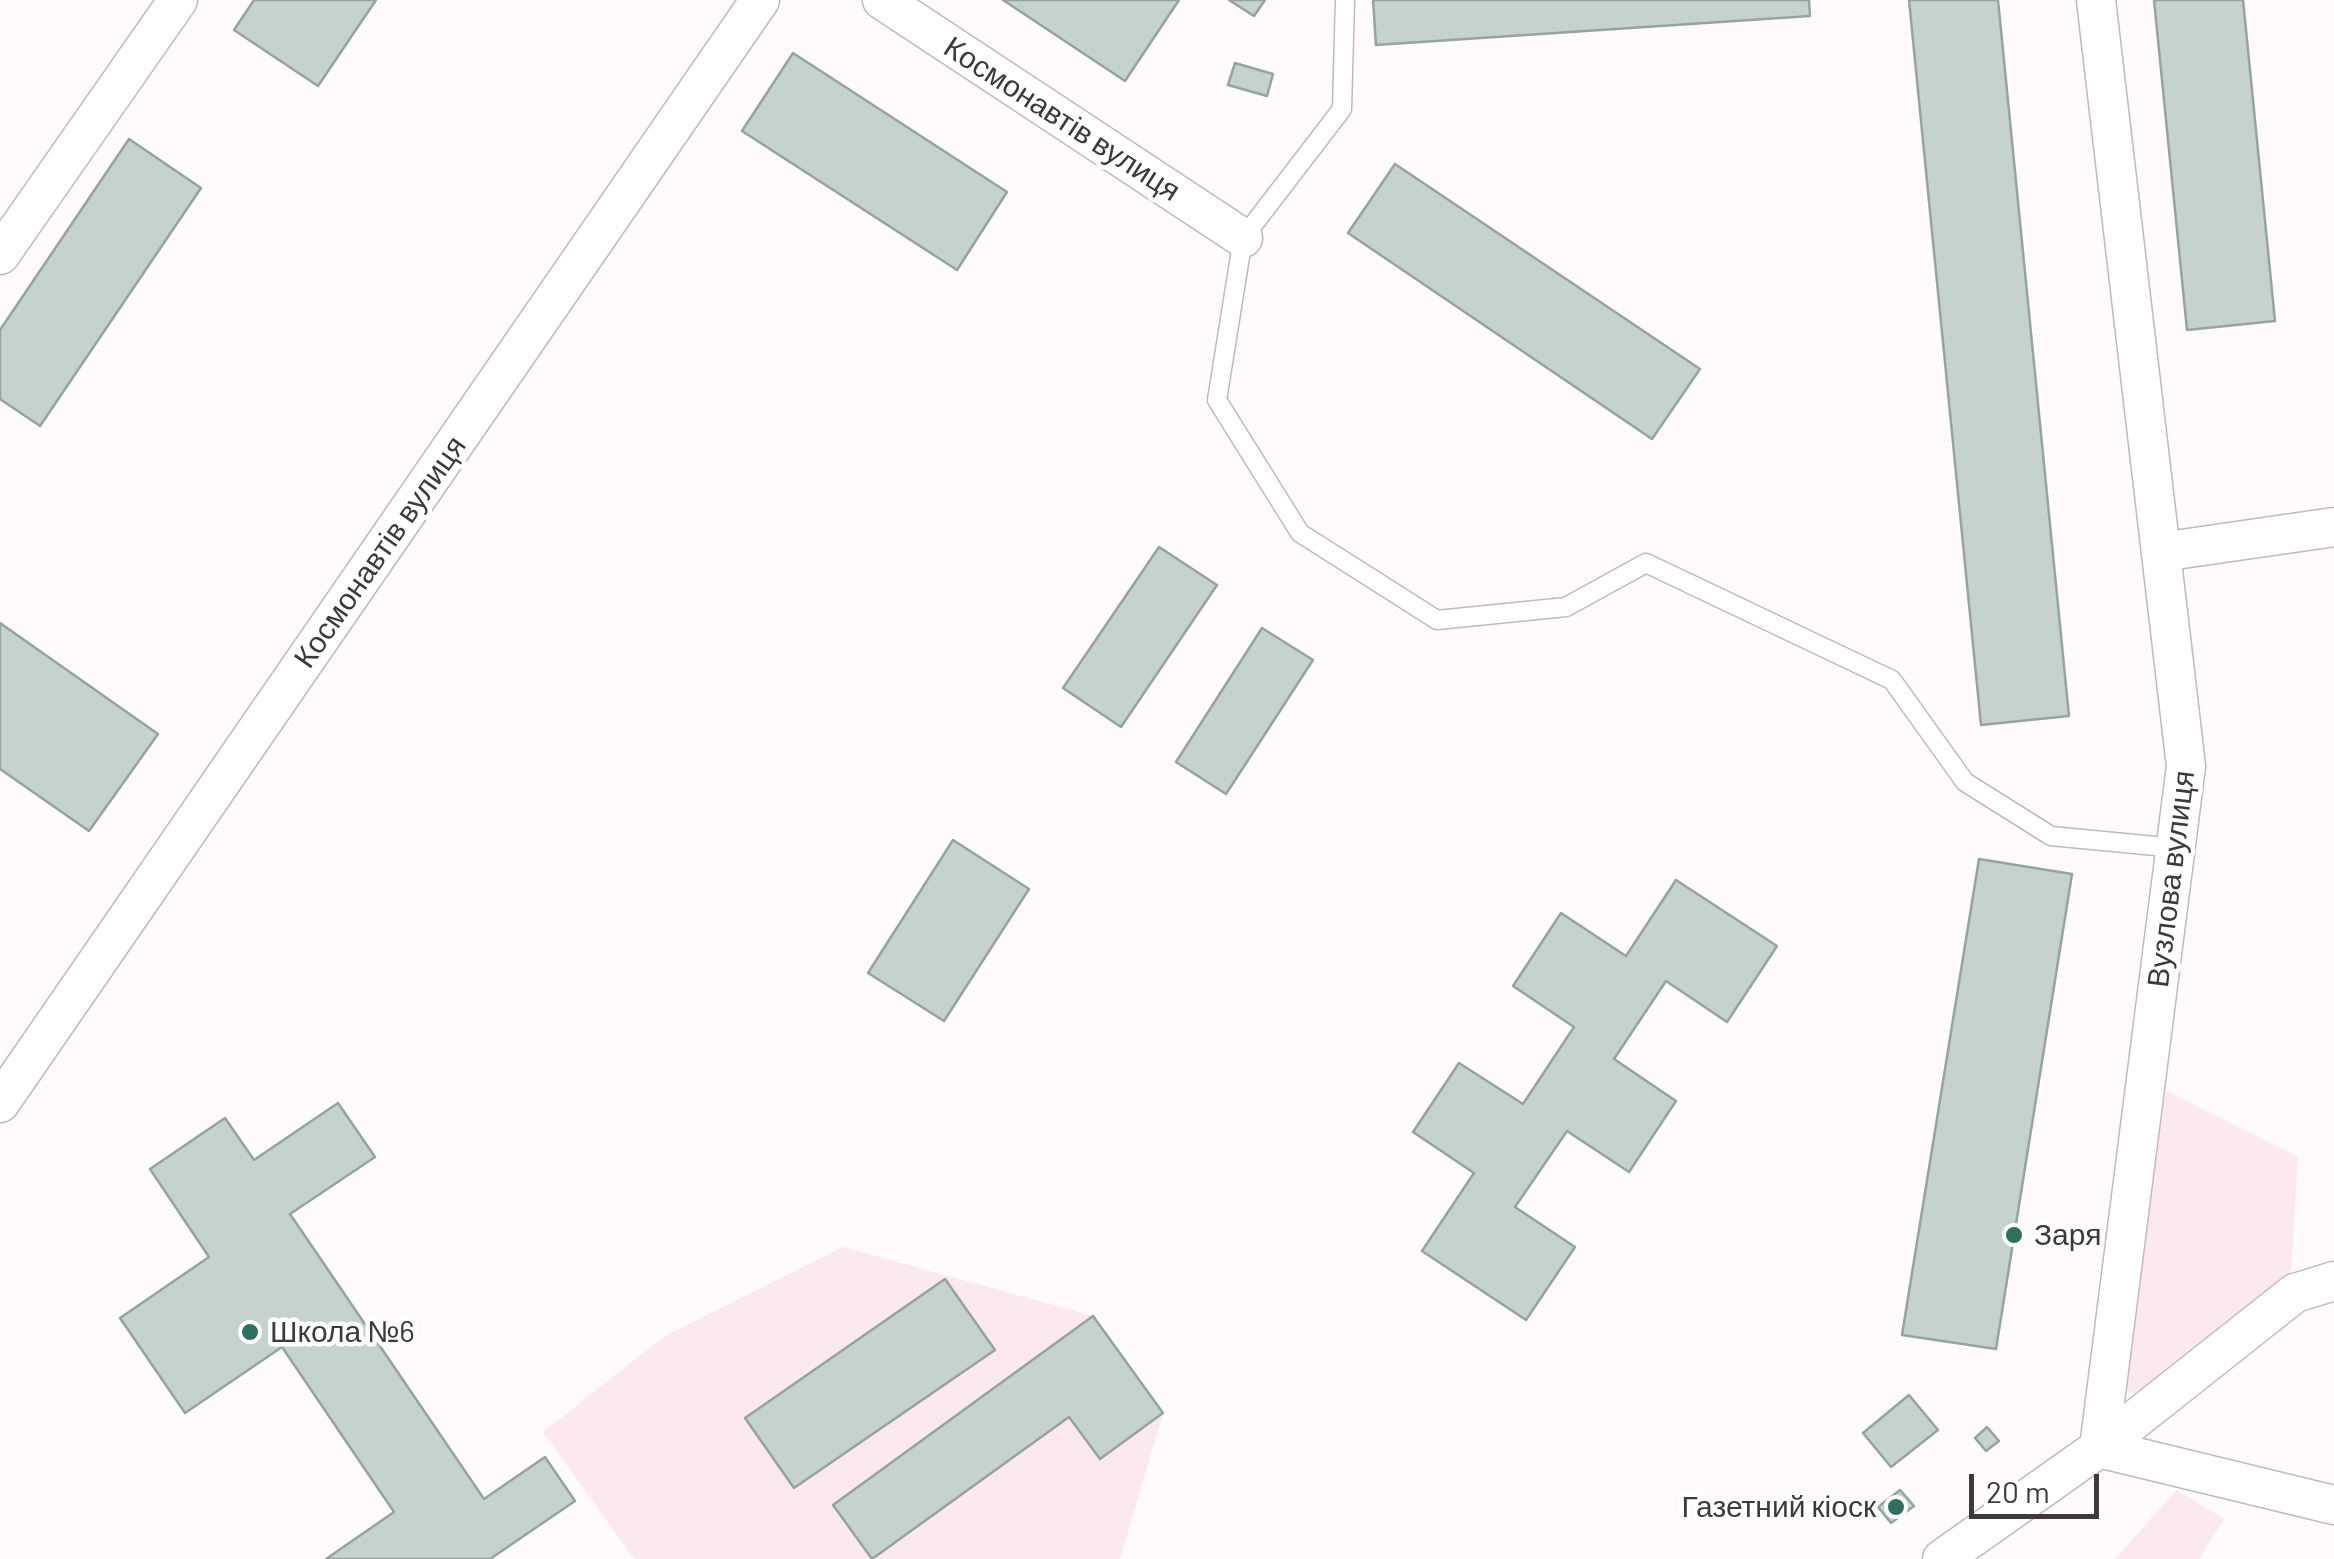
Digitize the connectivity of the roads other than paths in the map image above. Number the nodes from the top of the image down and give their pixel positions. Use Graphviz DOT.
graph roads {
  1 [pos="178,0"];
  2 [pos="760,0"];
  3 [pos="882,0"];
  4 [pos="1344,0"];
  5 [pos="2096,0"];
  6 [pos="1242,238"];
  7 [pos="0,255"];
  8 [pos="2334,527"];
  9 [pos="2161,552"];
  10 [pos="2176,848"];
  11 [pos="0,1103"];
  12 [pos="2334,1281"];
  13 [pos="2099,1448"];
  14 [pos="2334,1505"];
  15 [pos="1942,1559"];
  1 -- 7 [label="street"];
  2 -- 11 [label="street, Космонавтів вулиця"];
  3 -- 6 [label="street, Космонавтів вулиця"];
  4 -- 6 [label="lane"];
  5 -- 9 [label="street, Вузлова вулиця"];
  6 -- 10 [label="lane"];
  8 -- 9 [label="street"];
  9 -- 10 [label="street, Вузлова вулиця"];
  10 -- 13 [label="street, Вузлова вулиця"];
  12 -- 13 [label="street"];
  13 -- 14 [label="street"];
  13 -- 15 [label="street"];
}
